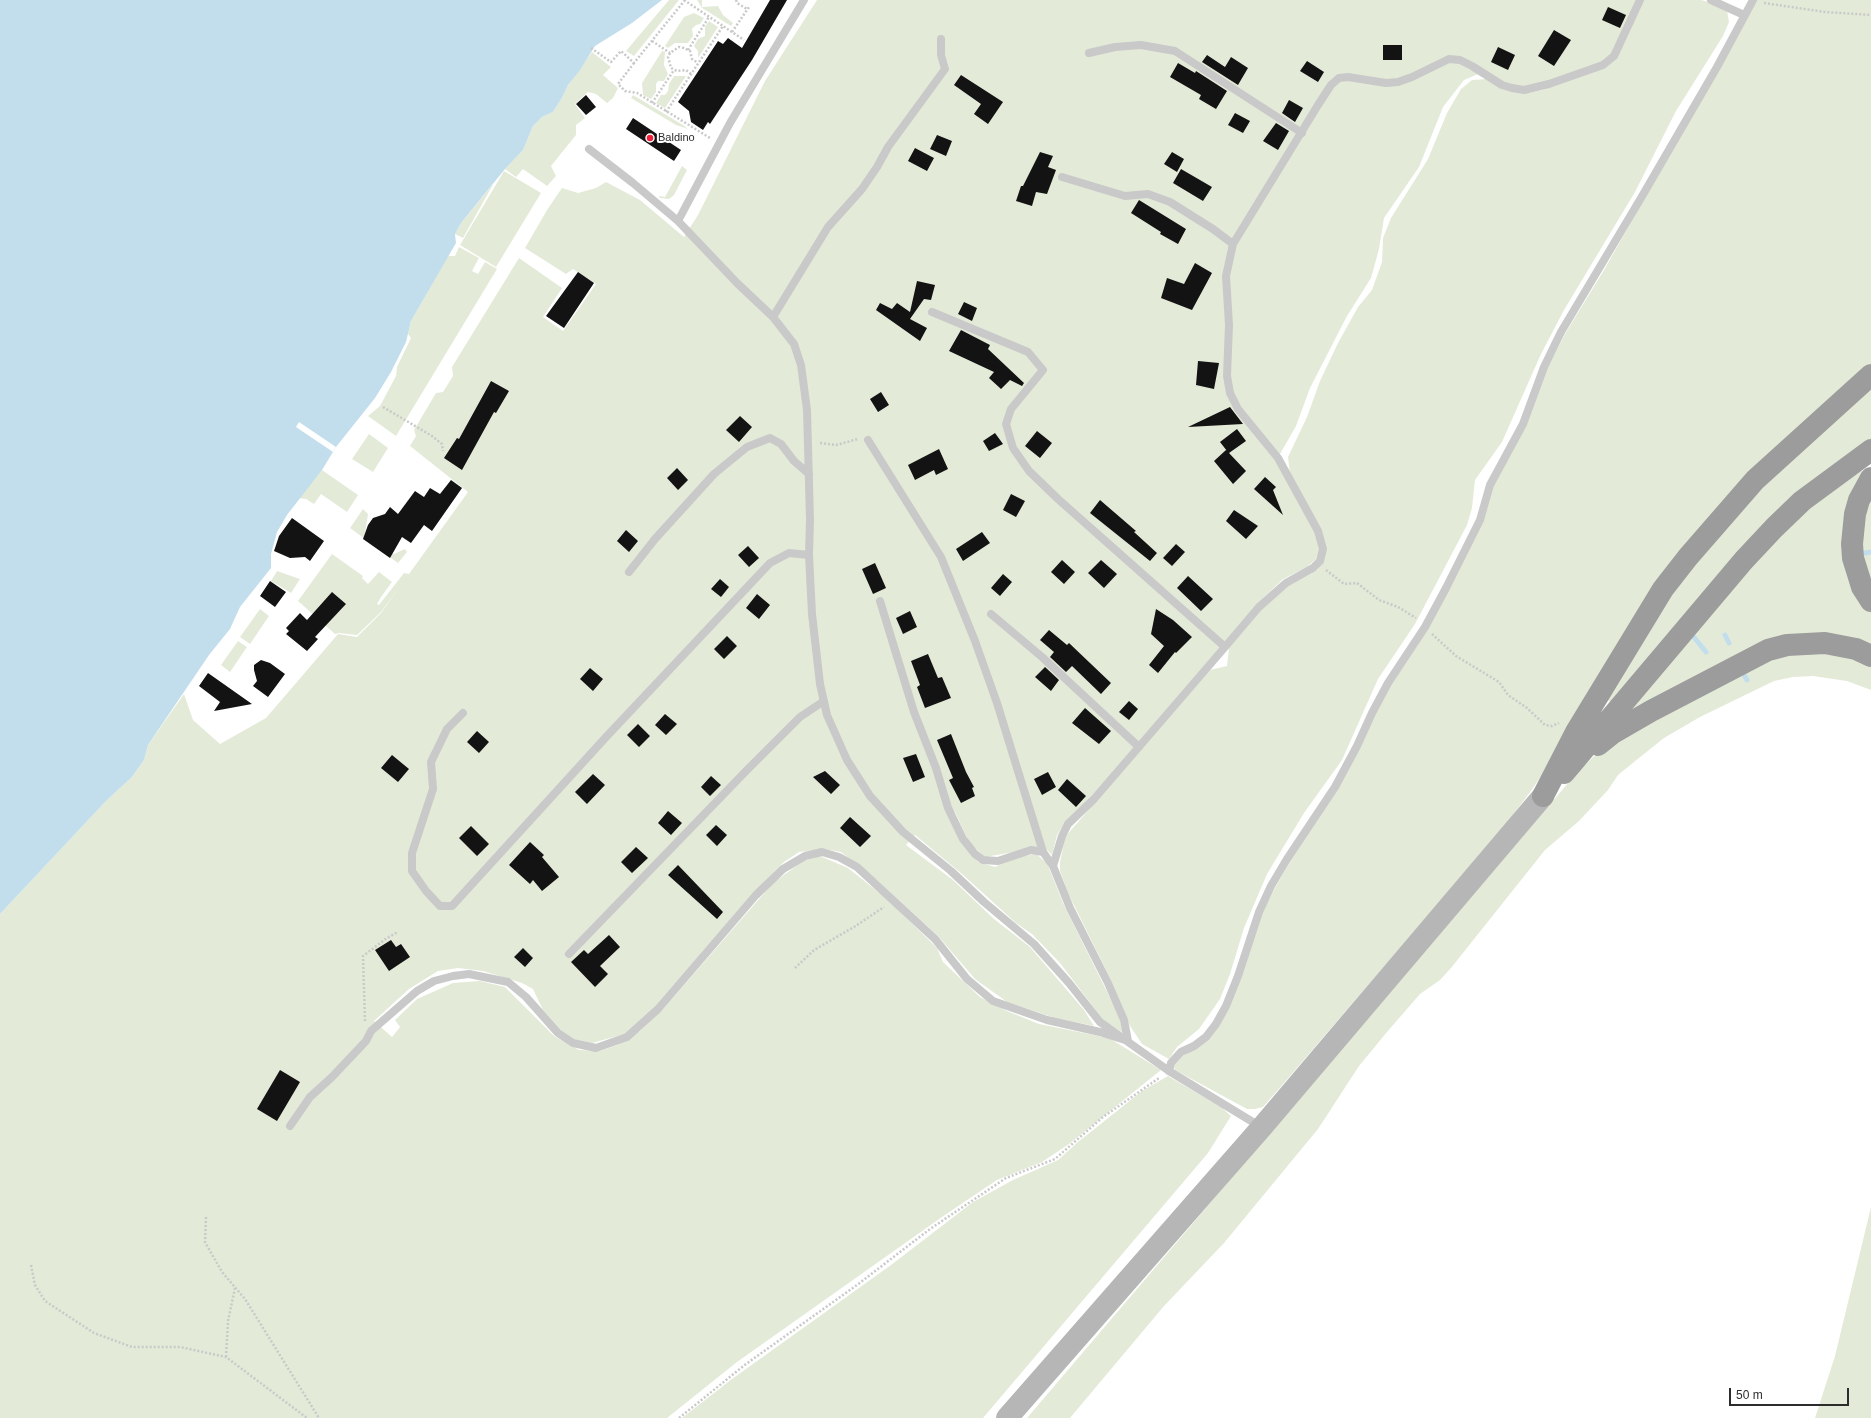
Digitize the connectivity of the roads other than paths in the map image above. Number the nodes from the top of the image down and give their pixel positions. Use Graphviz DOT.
graph roads {
  1 [pos="804,0"];
  2 [pos="1640,0"];
  3 [pos="1711,0"];
  4 [pos="1753,0"];
  5 [pos="1744,15"];
  6 [pos="941,39"];
  7 [pos="1089,52"];
  8 [pos="1302,133"];
  9 [pos="589,149"];
  10 [pos="1062,178"];
  11 [pos="678,221"];
  12 [pos="1233,244"];
  13 [pos="932,312"];
  14 [pos="773,317"];
  15 [pos="1871,375"];
  16 [pos="868,440"];
  17 [pos="1871,450"];
  18 [pos="809,474"];
  19 [pos="1871,478"];
  20 [pos="809,555"];
  21 [pos="629,572"];
  22 [pos="880,601"];
  23 [pos="1871,601"];
  24 [pos="991,614"];
  25 [pos="1225,647"];
  26 [pos="1871,656"];
  27 [pos="824,701"];
  28 [pos="463,713"];
  29 [pos="1139,747"];
  30 [pos="1543,796"];
  31 [pos="1043,852"];
  32 [pos="1053,866"];
  33 [pos="569,954"];
  34 [pos="1128,1041"];
  35 [pos="1169,1071"];
  36 [pos="290,1126"];
  37 [pos="1262,1127"];
  38 [pos="1008,1418"];
  1 -- 11 [label="lane"];
  2 -- 8 [label="lane"];
  3 -- 5 [label="lane"];
  4 -- 5 [label="lane"];
  5 -- 35 [label="lane"];
  6 -- 14 [label="lane"];
  7 -- 8 [label="lane"];
  8 -- 12 [label="lane"];
  9 -- 11 [label="lane"];
  10 -- 12 [label="lane"];
  11 -- 14 [label="lane"];
  12 -- 25 [label="lane"];
  13 -- 25 [label="lane"];
  14 -- 18 [label="lane"];
  15 -- 30 [label="highway"];
  16 -- 31 [label="lane"];
  17 -- 30 [label="highway"];
  18 -- 20 [label="lane"];
  18 -- 21 [label="lane"];
  19 -- 23 [label="highway"];
  20 -- 27 [label="lane"];
  20 -- 28 [label="lane"];
  22 -- 31 [label="lane"];
  24 -- 29 [label="lane"];
  25 -- 29 [label="lane"];
  26 -- 30 [label="highway"];
  27 -- 33 [label="lane"];
  27 -- 34 [label="lane"];
  29 -- 32 [label="lane"];
  30 -- 37 [label="main road"];
  31 -- 32 [label="lane"];
  32 -- 34 [label="lane"];
  34 -- 35 [label="lane"];
  34 -- 36 [label="lane"];
  35 -- 37 [label="lane"];
  37 -- 38 [label="main road"];
}
